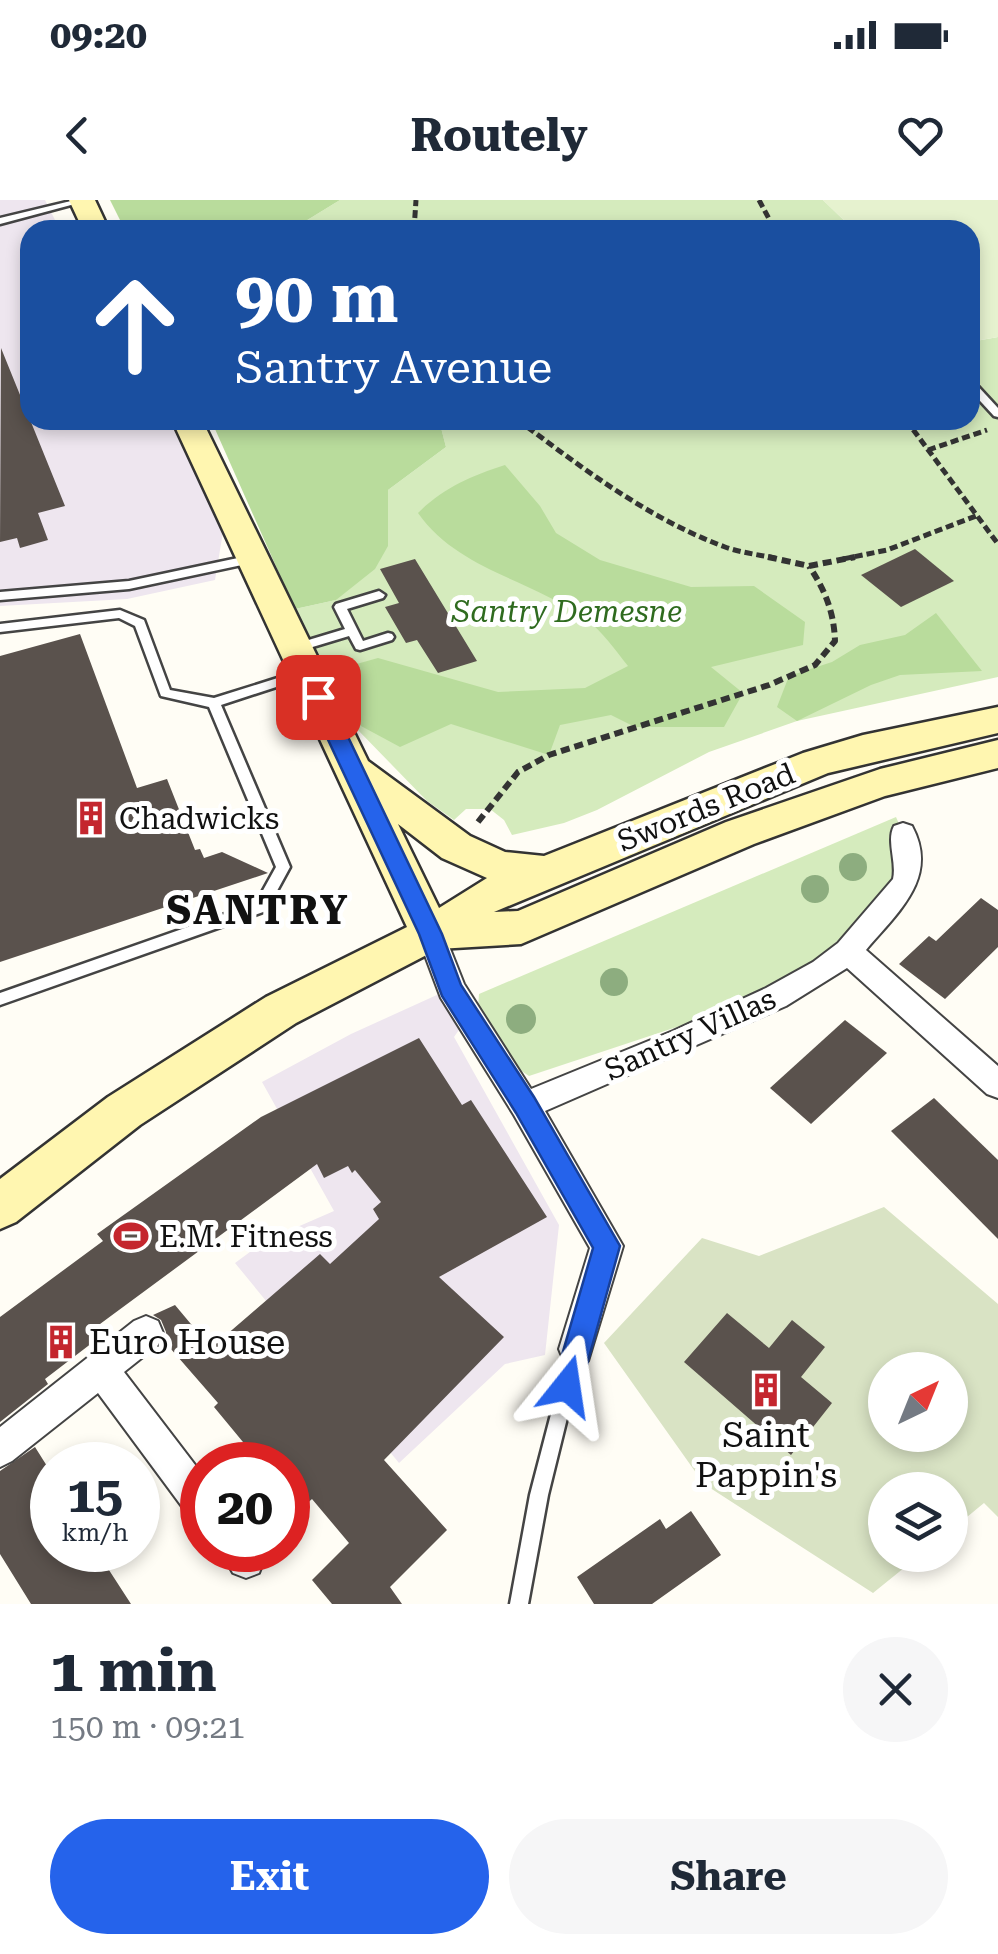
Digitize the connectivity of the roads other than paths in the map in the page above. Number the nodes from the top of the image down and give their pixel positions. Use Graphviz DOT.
graph roads {
  1 [pos="82,200"];
  2 [pos="0,221"];
  3 [pos="980,395"];
  4 [pos="998,414"];
  5 [pos="192,430"];
  6 [pos="252,558"];
  7 [pos="379,594"];
  8 [pos="0,596"];
  9 [pos="0,628"];
  10 [pos="351,631"];
  11 [pos="388,637"];
  12 [pos="301,660"];
  13 [pos="214,703"];
  14 [pos="998,720"];
  15 [pos="998,754"];
  16 [pos="352,768"];
  17 [pos="903,833"];
  18 [pos="543,871"];
  19 [pos="431,934"];
  20 [pos="848,951"];
  21 [pos="0,999"];
  22 [pos="998,1085"];
  23 [pos="525,1105"];
  24 [pos="0,1207"];
  25 [pos="146,1333"];
  26 [pos="576,1349"];
  27 [pos="100,1369"];
  28 [pos="0,1450"];
  29 [pos="180,1474"];
  30 [pos="519,1604"];
  1 -- 2 [label="lane"];
  3 -- 4 [label="lane"];
  5 -- 6 [label="main road"];
  6 -- 8 [label="lane"];
  6 -- 12 [label="main road"];
  7 -- 10 [label="lane"];
  9 -- 13 [label="lane"];
  10 -- 11 [label="lane"];
  10 -- 12 [label="lane"];
  12 -- 13 [label="lane"];
  12 -- 16 [label="main road"];
  13 -- 21 [label="lane"];
  14 -- 18 [label="main road, Swords Road"];
  15 -- 19 [label="main road, Swords Road"];
  16 -- 18 [label="main road"];
  16 -- 19 [label="main road"];
  17 -- 20 [label="street, Santry Villas"];
  18 -- 19 [label="main road, Swords Road"];
  19 -- 23 [label="street"];
  19 -- 24 [label="main road, Swords Road"];
  20 -- 22 [label="street"];
  20 -- 23 [label="street, Santry Villas"];
  23 -- 26 [label="street"];
  25 -- 27 [label="street"];
  26 -- 30 [label="lane"];
  27 -- 28 [label="street"];
  27 -- 29 [label="street"];
}
